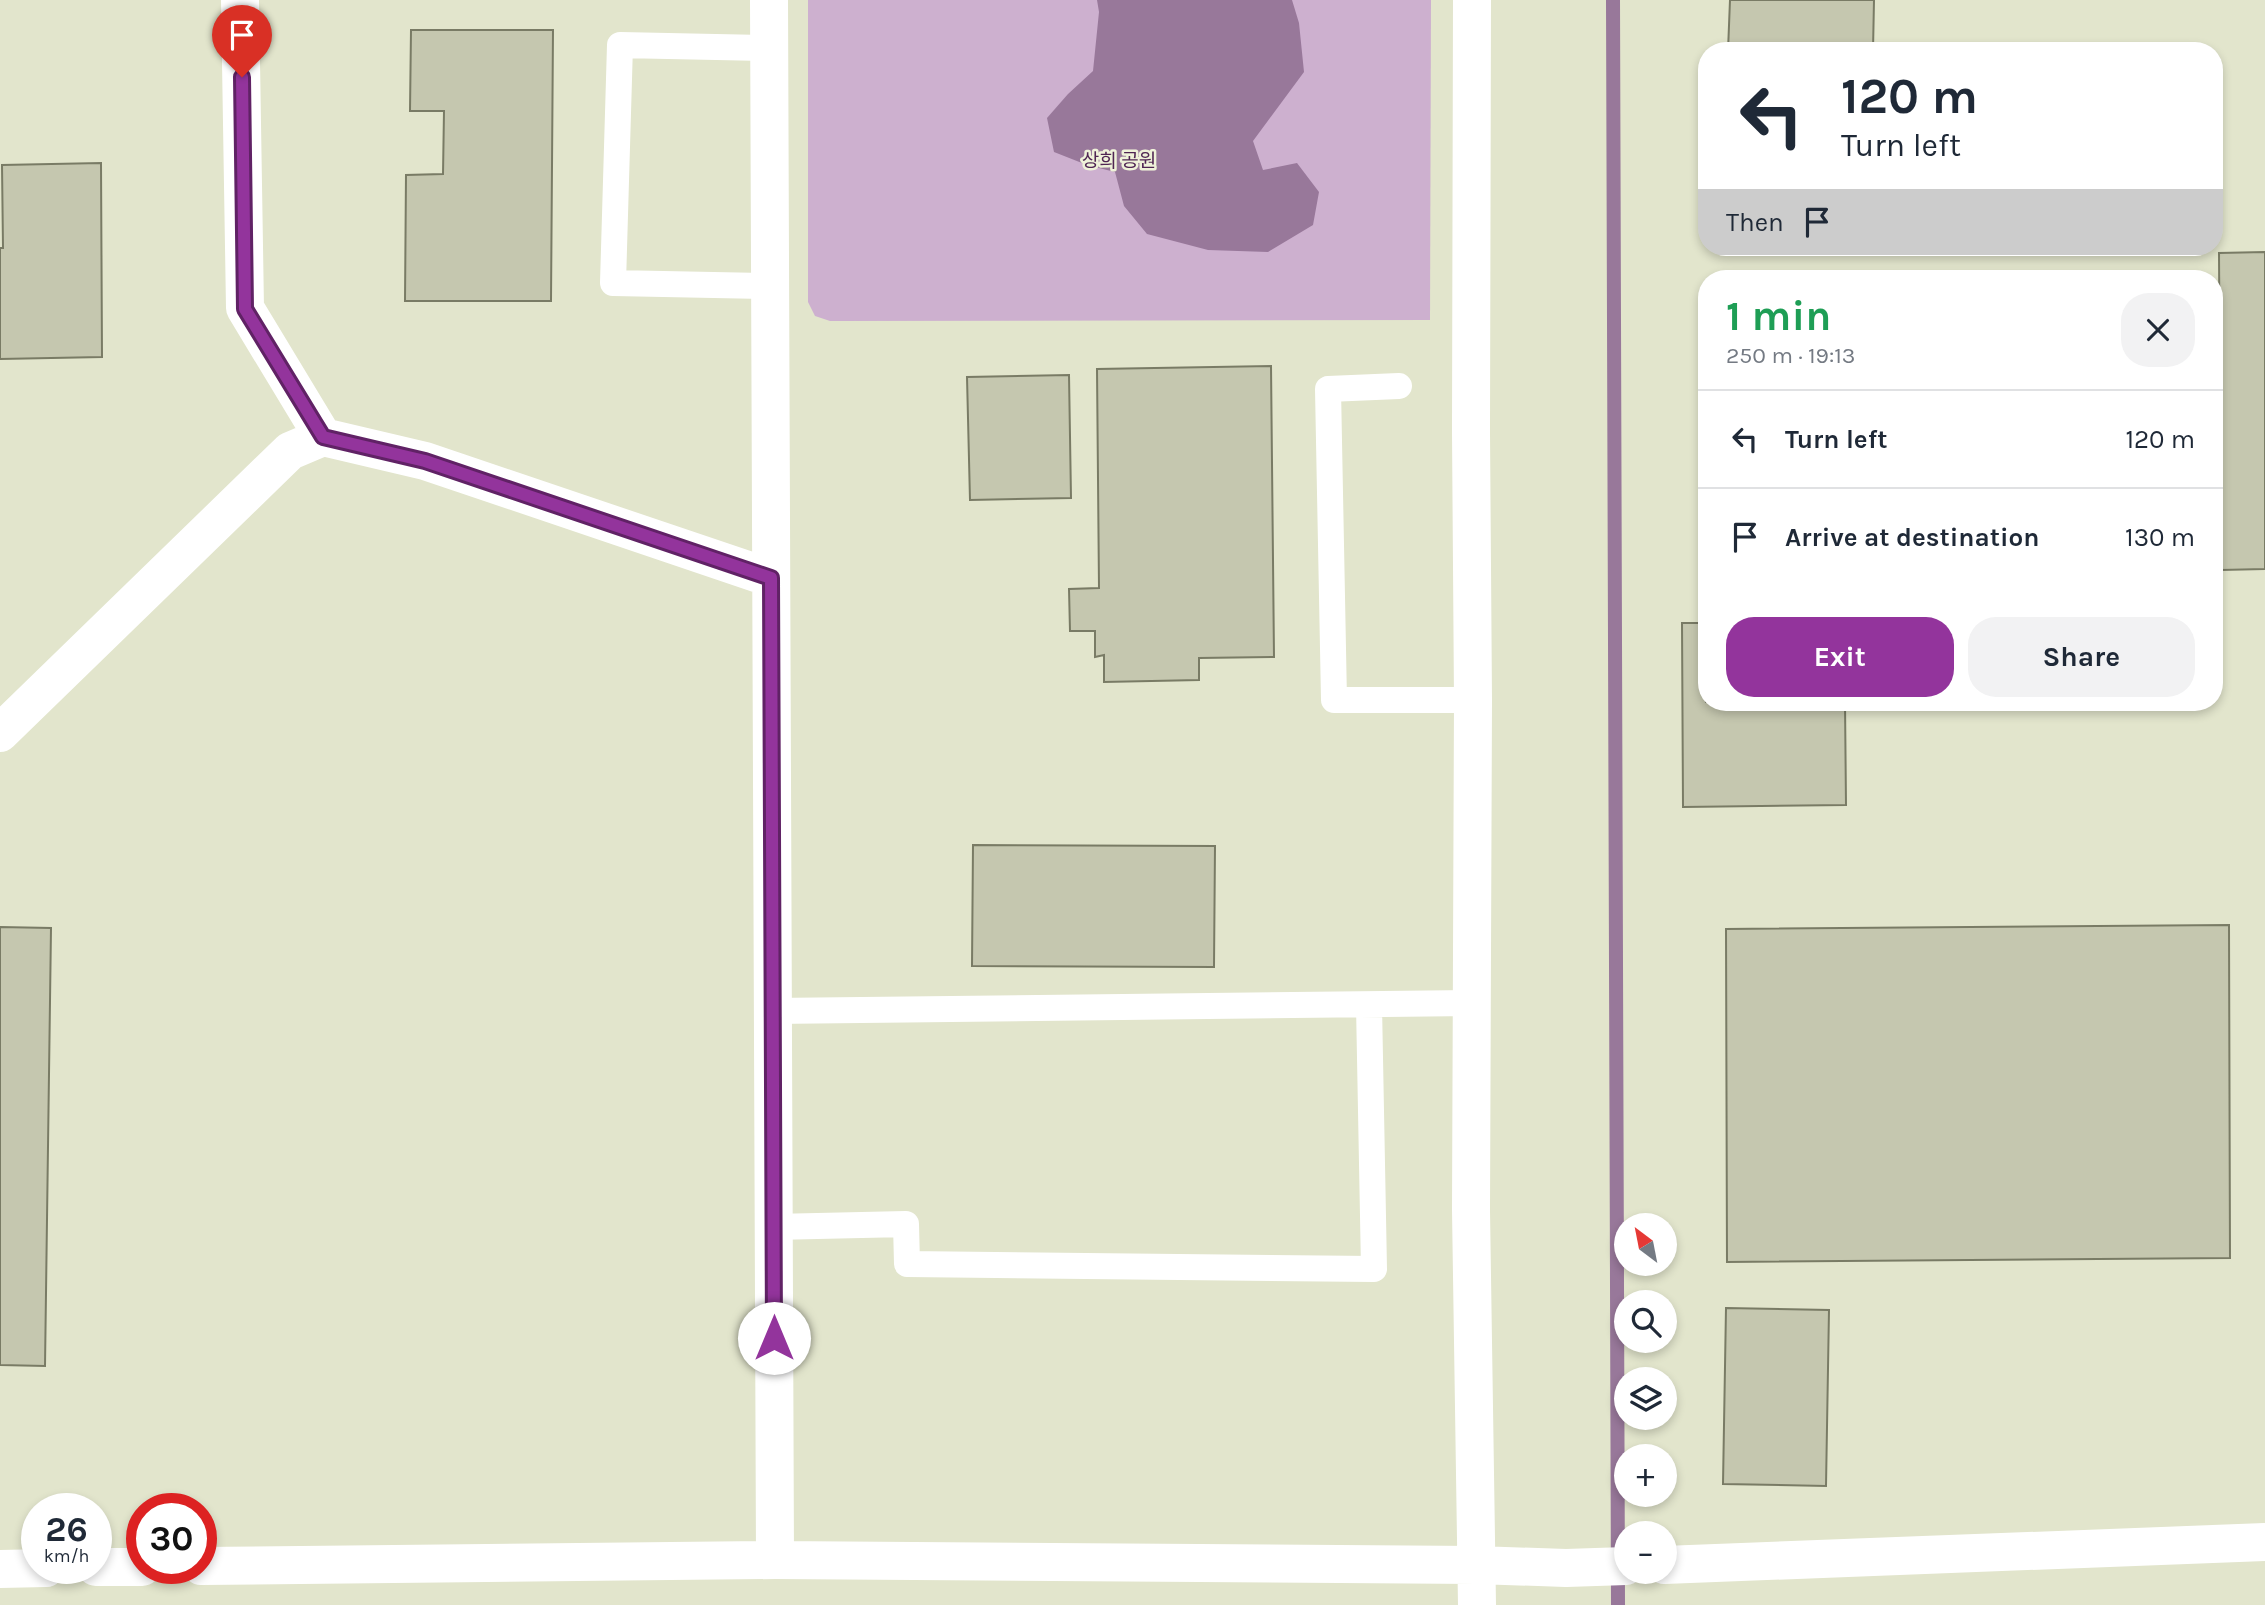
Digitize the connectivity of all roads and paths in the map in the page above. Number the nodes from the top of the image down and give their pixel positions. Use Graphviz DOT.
graph roads {
  1 [pos="240,0"];
  2 [pos="769,0"];
  3 [pos="1472,0"];
  4 [pos="769,48"];
  5 [pos="769,286"];
  6 [pos="1399,386"];
  7 [pos="323,437"];
  8 [pos="771,578"];
  9 [pos="1474,700"];
  10 [pos="0,733"];
  11 [pos="1472,1003"];
  12 [pos="1369,1005"];
  13 [pos="772,1012"];
  14 [pos="773,1227"];
  15 [pos="2265,1542"];
  16 [pos="775,1560"];
  17 [pos="1677,1564"];
  18 [pos="1477,1565"];
  19 [pos="217,1566"];
  20 [pos="1614,1566"];
  21 [pos="0,1569"];
  22 [pos="21,1569"];
  23 [pos="1477,1605"];
  1 -- 7 [label="street"];
  2 -- 4 [label="street"];
  3 -- 9 [label="street"];
  4 -- 5 [label="street"];
  4 -- 5 [label="lane"];
  5 -- 8 [label="street"];
  6 -- 9 [label="lane"];
  7 -- 8 [label="street"];
  7 -- 10 [label="street"];
  8 -- 13 [label="street"];
  9 -- 11 [label="street"];
  11 -- 12 [label="lane"];
  11 -- 18 [label="street"];
  12 -- 13 [label="lane"];
  12 -- 14 [label="lane"];
  13 -- 14 [label="street"];
  14 -- 16 [label="street"];
  15 -- 17 [label="street"];
  16 -- 18 [label="street"];
  16 -- 19 [label="street"];
  18 -- 20 [label="street"];
  18 -- 23 [label="street"];
  21 -- 22 [label="street"];
}
